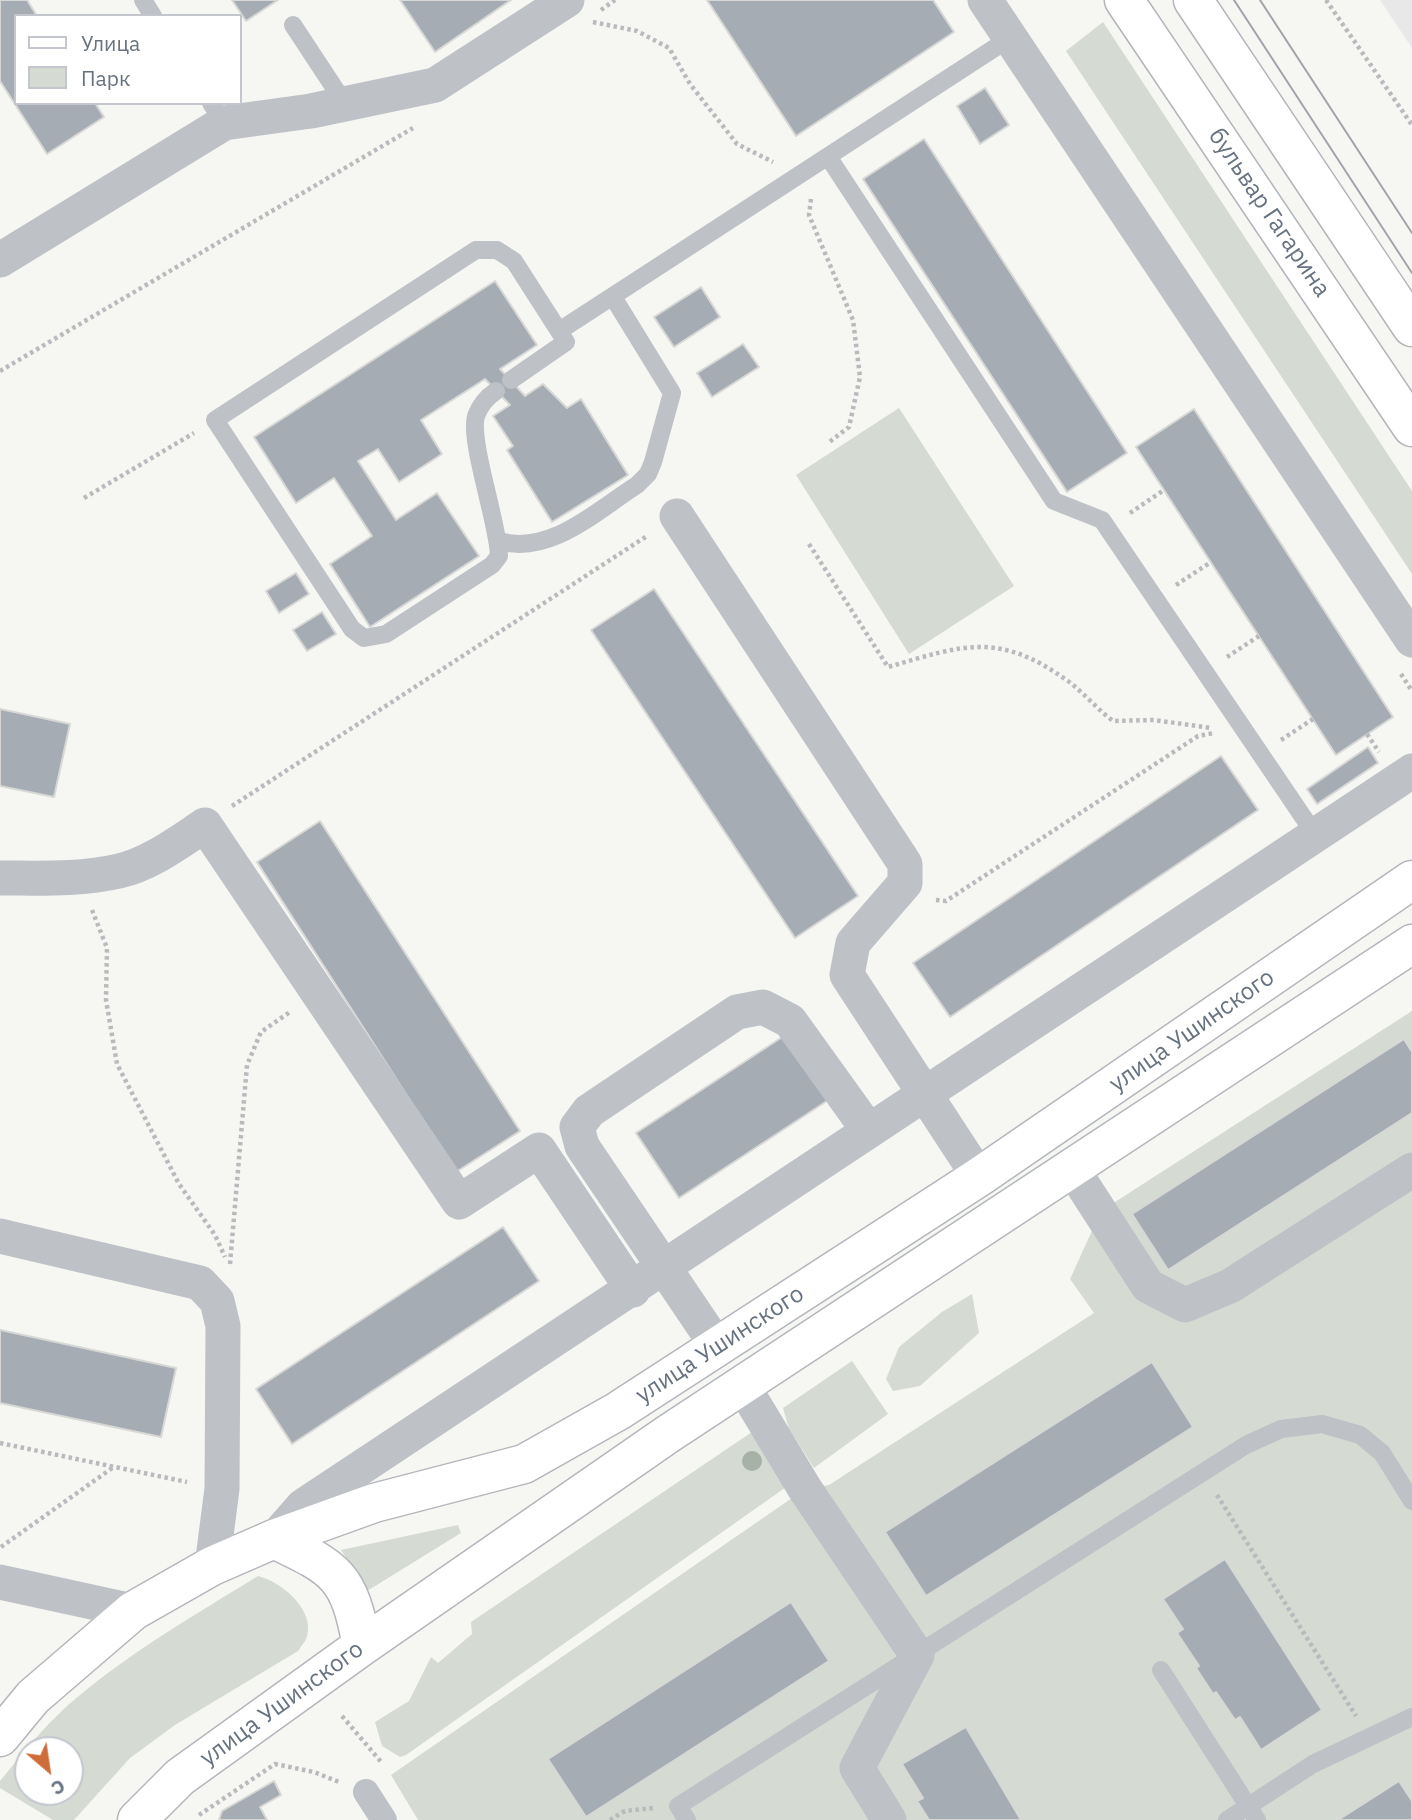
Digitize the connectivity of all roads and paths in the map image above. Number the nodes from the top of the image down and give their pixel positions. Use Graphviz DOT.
graph roads {
  1 [pos="567,0"];
  2 [pos="615,0"];
  3 [pos="985,0"];
  4 [pos="1124,0"];
  5 [pos="1193,0"];
  6 [pos="1326,0"];
  7 [pos="293,25"];
  8 [pos="1010,38"];
  9 [pos="345,104"];
  10 [pos="217,113"];
  11 [pos="1412,125"];
  12 [pos="414,127"];
  13 [pos="829,158"];
  14 [pos="0,260"];
  15 [pos="613,297"];
  16 [pos="1412,327"];
  17 [pos="559,331"];
  18 [pos="0,371"];
  19 [pos="215,420"];
  20 [pos="1412,427"];
  21 [pos="828,443"];
  22 [pos="1164,489"];
  23 [pos="84,498"];
  24 [pos="677,516"];
  25 [pos="1107,528"];
  26 [pos="499,541"];
  27 [pos="809,544"];
  28 [pos="1211,562"];
  29 [pos="1155,599"];
  30 [pos="1259,636"];
  31 [pos="1412,640"];
  32 [pos="1204,672"];
  33 [pos="1313,719"];
  34 [pos="1239,732"];
  35 [pos="1260,754"];
  36 [pos="1412,771"];
  37 [pos="205,824"];
  38 [pos="1316,836"];
  39 [pos="0,878"];
  40 [pos="69,878"];
  41 [pos="1412,880"];
  42 [pos="883,909"];
  43 [pos="1412,946"];
  44 [pos="261,1032"];
  45 [pos="923,1095"];
  46 [pos="869,1130"];
  47 [pos="1073,1170"];
  48 [pos="1412,1170"];
  49 [pos="979,1177"];
  50 [pos="1004,1214"];
  51 [pos="0,1236"];
  52 [pos="666,1268"];
  53 [pos="633,1290"];
  54 [pos="717,1346"];
  55 [pos="743,1386"];
  56 [pos="1,1443"];
  57 [pos="0,1450"];
  58 [pos="116,1466"];
  59 [pos="1203,1473"];
  60 [pos="222,1489"];
  61 [pos="1412,1501"];
  62 [pos="274,1539"];
  63 [pos="0,1548"];
  64 [pos="212,1566"];
  65 [pos="0,1582"];
  66 [pos="133,1611"];
  67 [pos="362,1646"];
  68 [pos="917,1655"];
  69 [pos="1161,1670"];
  70 [pos="342,1716"];
  71 [pos="1412,1717"];
  72 [pos="0,1737"];
  73 [pos="1369,1737"];
  74 [pos="383,1765"];
  75 [pos="366,1793"];
  76 [pos="683,1813"];
  77 [pos="1252,1813"];
  78 [pos="137,1820"];
  79 [pos="192,1820"];
  80 [pos="384,1820"];
  81 [pos="610,1820"];
  82 [pos="889,1820"];
  83 [pos="1227,1820"];
  1 -- 9 [label="street"];
  2 -- 13 [label="path"];
  3 -- 8 [label="street"];
  4 -- 20 [label="main road, бульвар Гагарина"];
  5 -- 16 [label="main road"];
  6 -- 11 [label="path"];
  7 -- 9 [label="lane"];
  8 -- 13 [label="lane"];
  8 -- 31 [label="street"];
  9 -- 10 [label="street"];
  10 -- 14 [label="street"];
  12 -- 18 [label="path"];
  13 -- 15 [label="lane"];
  13 -- 21 [label="path"];
  13 -- 25 [label="lane"];
  15 -- 17 [label="lane"];
  15 -- 26 [label="lane"];
  17 -- 19 [label="lane"];
  17 -- 26 [label="lane"];
  19 -- 23 [label="path"];
  19 -- 26 [label="lane"];
  22 -- 25 [label="path"];
  24 -- 37 [label="path"];
  24 -- 42 [label="street"];
  25 -- 29 [label="lane"];
  27 -- 34 [label="path"];
  28 -- 29 [label="path"];
  29 -- 32 [label="lane"];
  30 -- 32 [label="path"];
  32 -- 34 [label="lane"];
  33 -- 35 [label="path"];
  34 -- 35 [label="lane"];
  34 -- 42 [label="path"];
  35 -- 38 [label="lane"];
  36 -- 38 [label="street"];
  37 -- 40 [label="street"];
  37 -- 53 [label="street"];
  38 -- 45 [label="street"];
  39 -- 40 [label="street"];
  40 -- 44 [label="path"];
  41 -- 49 [label="main road, улица Ушинского"];
  42 -- 45 [label="street"];
  43 -- 47 [label="main road, улица Ушинского"];
  45 -- 46 [label="street"];
  45 -- 49 [label="street"];
  46 -- 52 [label="street"];
  46 -- 52 [label="street"];
  47 -- 48 [label="street"];
  47 -- 50 [label="main road, улица Ушинского"];
  49 -- 50 [label="main road"];
  49 -- 54 [label="main road, улица Ушинского"];
  50 -- 55 [label="main road, улица Ушинского"];
  51 -- 60 [label="street"];
  52 -- 53 [label="street"];
  52 -- 54 [label="street"];
  53 -- 62 [label="street"];
  54 -- 55 [label="main road"];
  54 -- 62 [label="main road, улица Ушинского"];
  55 -- 67 [label="main road, улица Ушинского"];
  55 -- 68 [label="street"];
  56 -- 57 [label="path"];
  56 -- 58 [label="path"];
  58 -- 60 [label="path"];
  58 -- 63 [label="path"];
  59 -- 61 [label="lane"];
  59 -- 68 [label="lane"];
  59 -- 73 [label="path"];
  60 -- 64 [label="street"];
  62 -- 64 [label="main road, улица Ушинского"];
  62 -- 67 [label="main road"];
  64 -- 66 [label="main road, улица Ушинского"];
  65 -- 66 [label="street"];
  66 -- 72 [label="main road, улица Ушинского"];
  67 -- 78 [label="main road, улица Ушинского"];
  68 -- 76 [label="lane"];
  68 -- 82 [label="street"];
  69 -- 77 [label="lane"];
  70 -- 74 [label="path"];
  71 -- 73 [label="lane"];
  73 -- 77 [label="lane"];
  75 -- 79 [label="path"];
  75 -- 80 [label="street"];
  76 -- 81 [label="path"];
  77 -- 83 [label="lane"];
}
